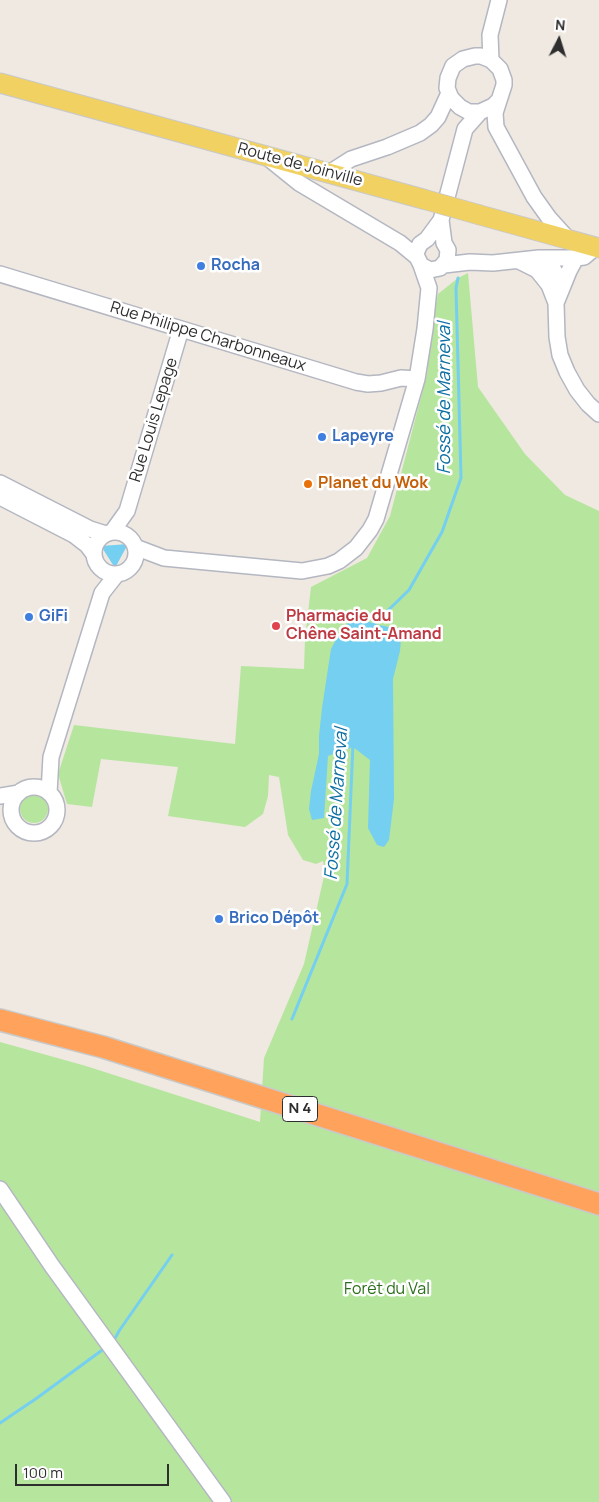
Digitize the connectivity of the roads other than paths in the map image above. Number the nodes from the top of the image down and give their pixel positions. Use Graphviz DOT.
graph roads {
  1 [pos="499,0"];
  2 [pos="490,35"];
  3 [pos="475,56"];
  4 [pos="491,60"];
  5 [pos="0,83"];
  6 [pos="448,93"];
  7 [pos="498,101"];
  8 [pos="460,108"];
  9 [pos="480,112"];
  10 [pos="465,129"];
  11 [pos="264,155"];
  12 [pos="329,173"];
  13 [pos="441,220"];
  14 [pos="427,239"];
  15 [pos="568,239"];
  16 [pos="597,247"];
  17 [pos="444,256"];
  18 [pos="539,258"];
  19 [pos="576,258"];
  20 [pos="419,261"];
  21 [pos="519,261"];
  22 [pos="0,274"];
  23 [pos="428,288"];
  24 [pos="559,297"];
  25 [pos="182,329"];
  26 [pos="417,379"];
  27 [pos="599,414"];
  28 [pos="0,483"];
  29 [pos="0,497"];
  30 [pos="127,511"];
  31 [pos="109,533"];
  32 [pos="132,542"];
  33 [pos="94,553"];
  34 [pos="164,558"];
  35 [pos="133,564"];
  36 [pos="100,568"];
  37 [pos="117,574"];
  38 [pos="102,593"];
  39 [pos="51,757"];
  40 [pos="24,790"];
  41 [pos="49,794"];
  42 [pos="0,796"];
  43 [pos="6,815"];
  44 [pos="0,1011"];
  45 [pos="0,1020"];
  46 [pos="0,1189"];
  47 [pos="599,1195"];
  48 [pos="599,1204"];
  49 [pos="223,1502"];
  1 -- 2 [label="street"];
  2 -- 3 [label="street"];
  2 -- 4 [label="street"];
  3 -- 4 [label="street"];
  3 -- 6 [label="street"];
  4 -- 7 [label="street"];
  5 -- 11 [label="main road, Route de Joinville"];
  6 -- 8 [label="street"];
  6 -- 12 [label="street"];
  7 -- 9 [label="street"];
  7 -- 15 [label="street"];
  8 -- 9 [label="street"];
  8 -- 10 [label="street"];
  9 -- 10 [label="street"];
  10 -- 13 [label="street"];
  11 -- 12 [label="main road, Route de Joinville"];
  11 -- 20 [label="street"];
  12 -- 15 [label="main road, Route de Joinville, bridge"];
  13 -- 14 [label="street"];
  13 -- 17 [label="street"];
  14 -- 17 [label="street"];
  14 -- 20 [label="street"];
  15 -- 16 [label="main road, Route de Joinville"];
  16 -- 19 [label="street"];
  17 -- 20 [label="street"];
  17 -- 21 [label="street"];
  17 -- 23 [label="street"];
  18 -- 19 [label="street"];
  18 -- 21 [label="street"];
  18 -- 24 [label="street"];
  19 -- 24 [label="street"];
  20 -- 23 [label="street"];
  21 -- 24 [label="street"];
  22 -- 25 [label="street, Rue Philippe Charbonneaux"];
  23 -- 26 [label="street"];
  24 -- 27 [label="street"];
  25 -- 26 [label="street, Rue Philippe Charbonneaux"];
  25 -- 30 [label="street, Rue Louis Lepage"];
  26 -- 34 [label="street"];
  28 -- 31 [label="street"];
  29 -- 33 [label="street"];
  30 -- 31 [label="street, Rue Louis Lepage"];
  30 -- 32 [label="street, Rue Louis Lepage"];
  31 -- 32 [label="street"];
  31 -- 33 [label="street"];
  32 -- 34 [label="street"];
  32 -- 35 [label="street"];
  33 -- 36 [label="street"];
  34 -- 35 [label="street"];
  35 -- 37 [label="street"];
  36 -- 37 [label="street"];
  36 -- 38 [label="street"];
  37 -- 38 [label="street"];
  38 -- 39 [label="street"];
  39 -- 40 [label="street"];
  39 -- 41 [label="street"];
  40 -- 41 [label="street"];
  40 -- 42 [label="street"];
  40 -- 43 [label="street"];
  41 -- 43 [label="street"];
  44 -- 47 [label="highway, N 4"];
  45 -- 48 [label="highway, N 4"];
  46 -- 49 [label="street"];
}
